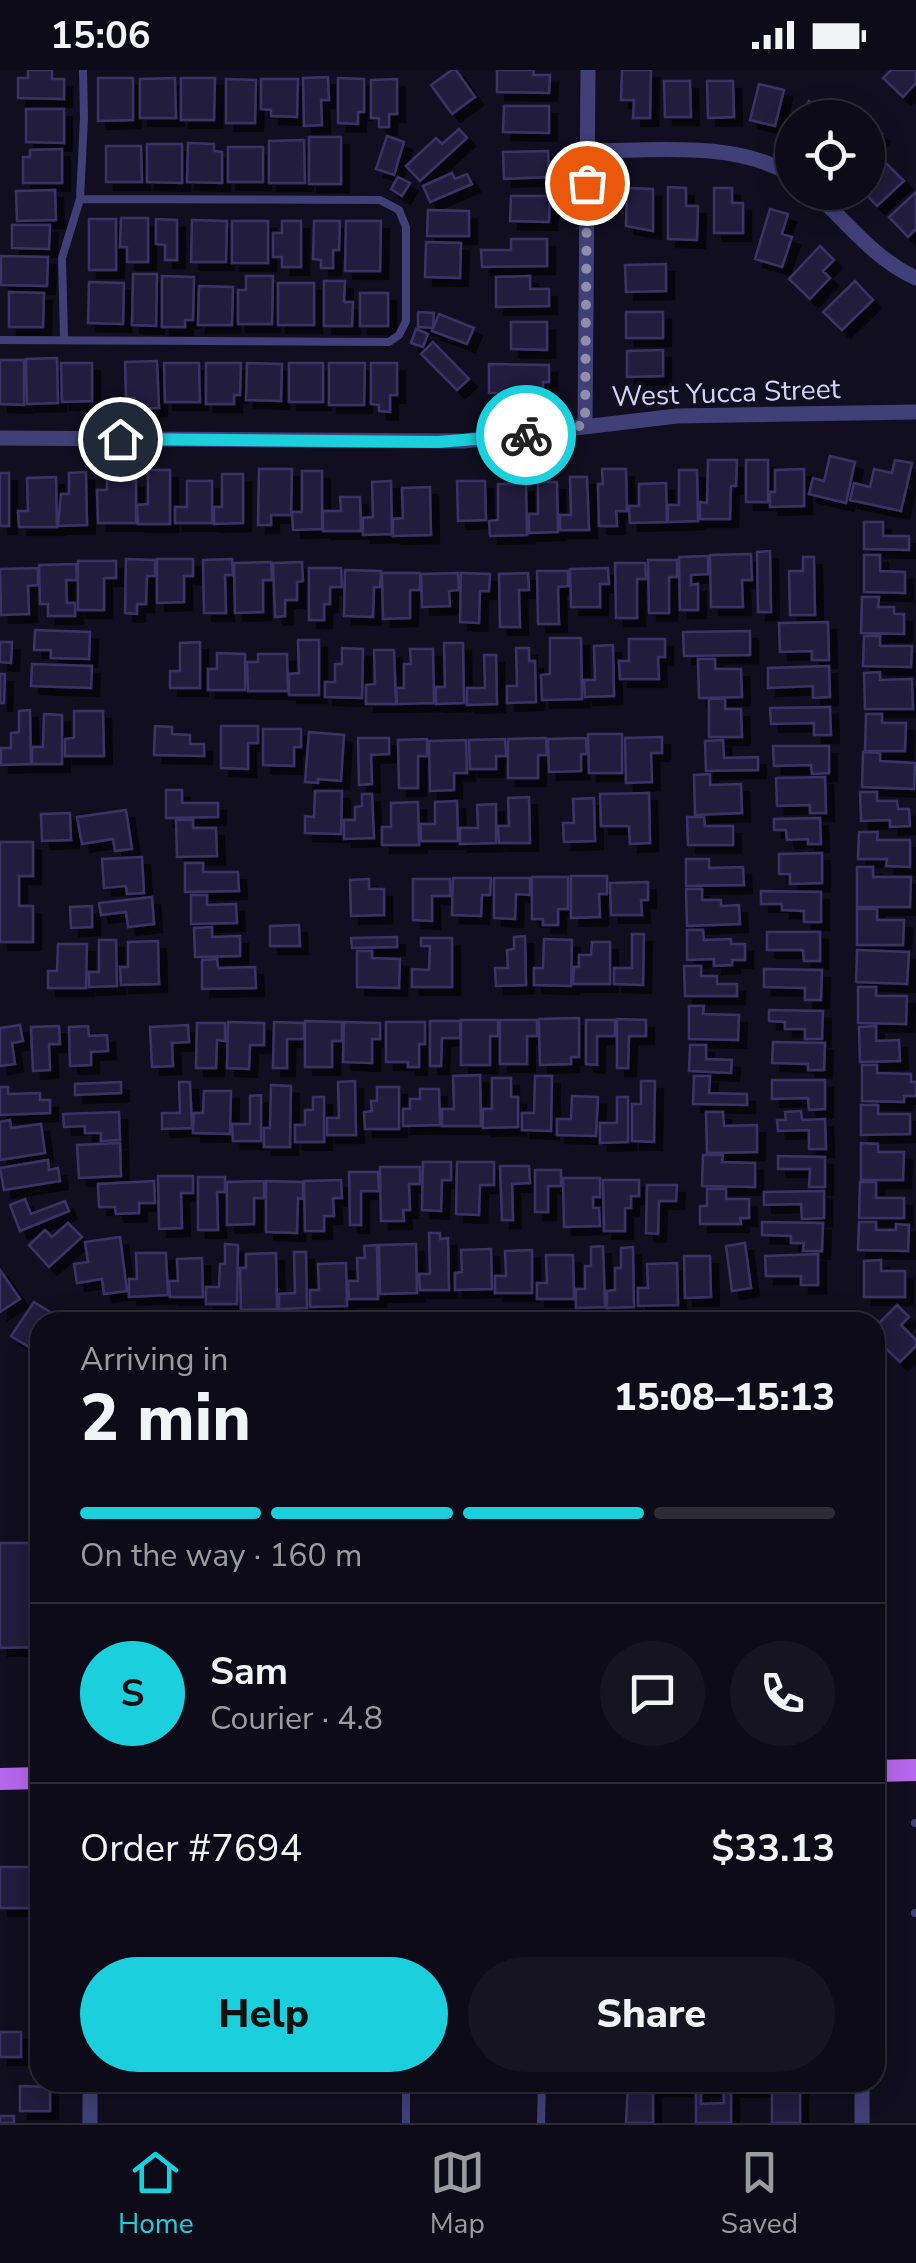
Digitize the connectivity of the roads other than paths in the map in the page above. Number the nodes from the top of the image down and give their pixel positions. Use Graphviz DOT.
graph roads {
  1 [pos="82,70"];
  2 [pos="588,70"];
  3 [pos="588,151"];
  4 [pos="775,165"];
  5 [pos="80,199"];
  6 [pos="831,210"];
  7 [pos="916,278"];
  8 [pos="64,339"];
  9 [pos="0,340"];
  10 [pos="916,412"];
  11 [pos="585,425"];
  12 [pos="0,438"];
  13 [pos="916,1770"];
  14 [pos="885,1771"];
  15 [pos="30,1778"];
  16 [pos="0,1779"];
  17 [pos="90,2092"];
  18 [pos="406,2092"];
  19 [pos="542,2092"];
  20 [pos="862,2092"];
  21 [pos="90,2123"];
  22 [pos="406,2123"];
  23 [pos="542,2123"];
  24 [pos="862,2123"];
  1 -- 5 [label="lane"];
  2 -- 3 [label="street"];
  3 -- 4 [label="street"];
  3 -- 11 [label="street"];
  5 -- 8 [label="lane"];
  5 -- 8 [label="lane"];
  6 -- 7 [label="street"];
  8 -- 9 [label="lane"];
  10 -- 11 [label="street, West Yucca Street"];
  11 -- 12 [label="street, West Yucca Street"];
  13 -- 14 [label="main road"];
  15 -- 16 [label="main road"];
  17 -- 21 [label="street"];
  18 -- 22 [label="lane"];
  19 -- 23 [label="lane"];
  20 -- 24 [label="street"];
}
